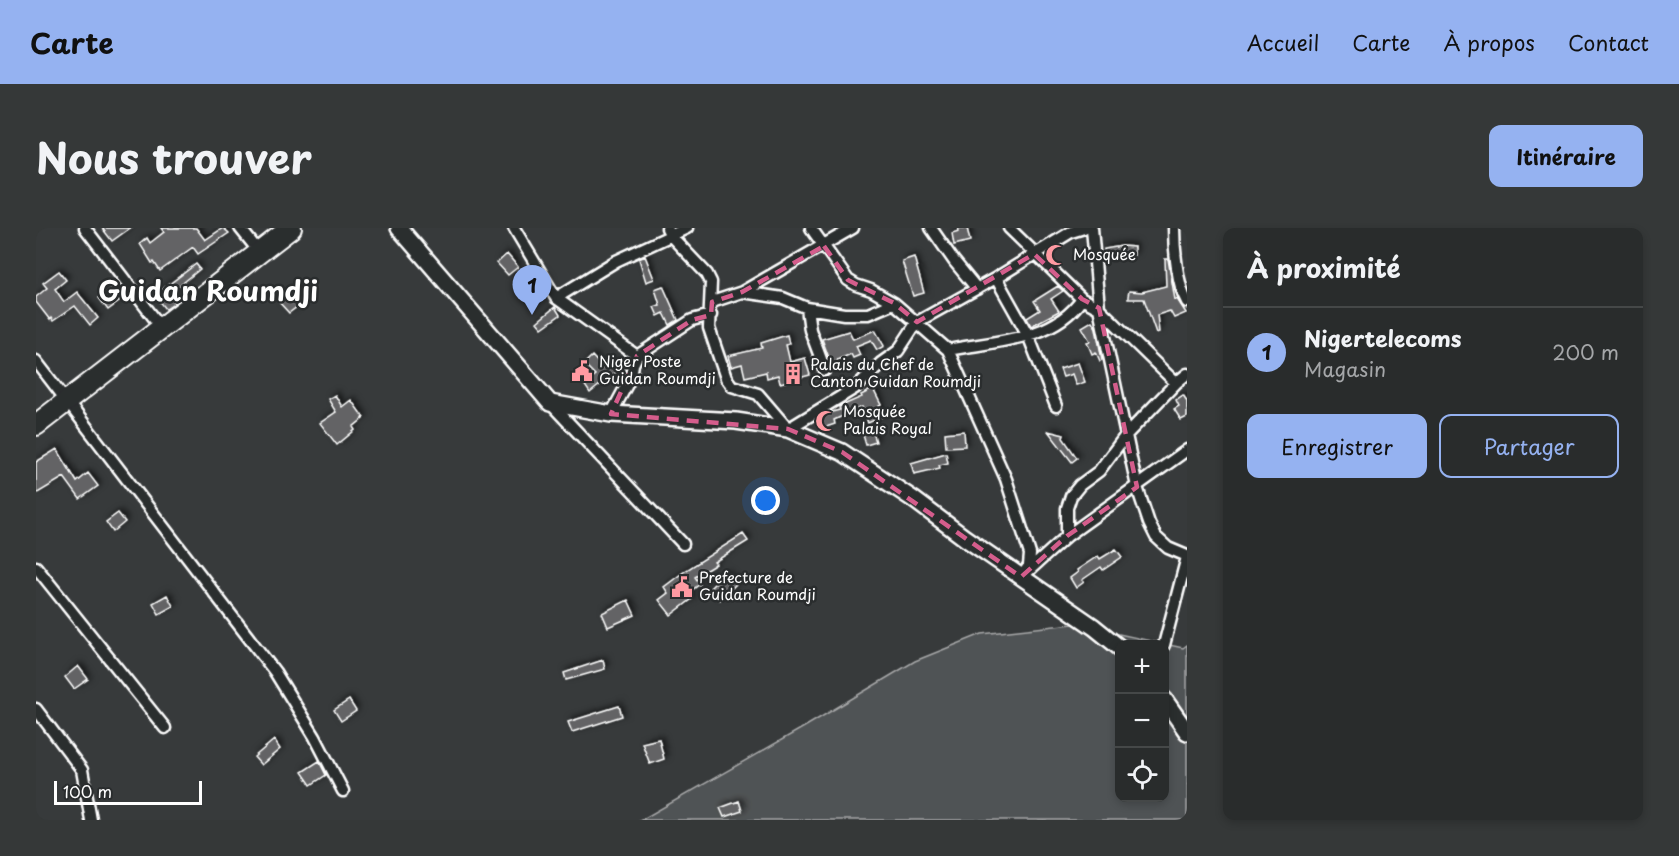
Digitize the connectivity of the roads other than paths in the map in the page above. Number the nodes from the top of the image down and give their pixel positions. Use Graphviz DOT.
graph roads {
  1 [pos="85,228"];
  2 [pos="240,228"];
  3 [pos="291,228"];
  4 [pos="399,228"];
  5 [pos="514,228"];
  6 [pos="687,228"];
  7 [pos="811,228"];
  8 [pos="853,228"];
  9 [pos="931,228"];
  10 [pos="1009,228"];
  11 [pos="1084,228"];
  12 [pos="1092,228"];
  13 [pos="1174,228"];
  14 [pos="1070,230"];
  15 [pos="669,232"];
  16 [pos="824,246"];
  17 [pos="260,253"];
  18 [pos="1034,254"];
  19 [pos="996,278"];
  20 [pos="977,289"];
  21 [pos="742,292"];
  22 [pos="556,298"];
  23 [pos="1082,299"];
  24 [pos="712,302"];
  25 [pos="1187,302"];
  26 [pos="894,303"];
  27 [pos="807,308"];
  28 [pos="1099,308"];
  29 [pos="711,315"];
  30 [pos="917,321"];
  31 [pos="161,327"];
  32 [pos="1029,335"];
  33 [pos="948,350"];
  34 [pos="637,356"];
  35 [pos="36,361"];
  36 [pos="825,370"];
  37 [pos="1187,374"];
  38 [pos="1176,383"];
  39 [pos="66,401"];
  40 [pos="550,403"];
  41 [pos="1056,406"];
  42 [pos="610,414"];
  43 [pos="36,425"];
  44 [pos="788,429"];
  45 [pos="1126,435"];
  46 [pos="1187,450"];
  47 [pos="1137,487"];
  48 [pos="1067,536"];
  49 [pos="683,544"];
  50 [pos="1187,556"];
  51 [pos="36,567"];
  52 [pos="1021,577"];
  53 [pos="1165,640"];
  54 [pos="1115,645"];
  55 [pos="1169,706"];
  56 [pos="36,709"];
  57 [pos="165,728"];
  58 [pos="1187,732"];
  59 [pos="343,791"];
  60 [pos="91,820"];
  1 -- 31 [label="street"];
  2 -- 17 [label="street"];
  3 -- 17 [label="highway"];
  4 -- 40 [label="street"];
  5 -- 22 [label="street"];
  6 -- 15 [label="street"];
  7 -- 16 [label="street"];
  8 -- 16 [label="street"];
  9 -- 20 [label="street"];
  10 -- 18 [label="street"];
  11 -- 14 [label="street"];
  12 -- 28 [label="street"];
  13 -- 25 [label="street"];
  14 -- 18 [label="street"];
  15 -- 22 [label="street"];
  15 -- 24 [label="street"];
  16 -- 21 [label="street"];
  16 -- 26 [label="street"];
  17 -- 31 [label="highway"];
  18 -- 19 [label="street"];
  18 -- 23 [label="street"];
  19 -- 20 [label="street"];
  19 -- 32 [label="street"];
  20 -- 30 [label="street"];
  21 -- 24 [label="street"];
  21 -- 27 [label="street"];
  22 -- 34 [label="street"];
  23 -- 28 [label="street"];
  23 -- 32 [label="street"];
  24 -- 29 [label="street"];
  26 -- 27 [label="street"];
  26 -- 30 [label="street"];
  27 -- 36 [label="street"];
  28 -- 38 [label="street"];
  28 -- 45 [label="street"];
  29 -- 34 [label="street"];
  29 -- 44 [label="street"];
  30 -- 33 [label="street"];
  30 -- 44 [label="street"];
  31 -- 39 [label="highway"];
  32 -- 33 [label="street"];
  32 -- 41 [label="street"];
  33 -- 52 [label="street"];
  34 -- 42 [label="street"];
  35 -- 39 [label="street"];
  37 -- 38 [label="street"];
  38 -- 45 [label="street"];
  39 -- 43 [label="highway"];
  39 -- 59 [label="street"];
  40 -- 42 [label="street"];
  40 -- 49 [label="street"];
  42 -- 44 [label="street"];
  44 -- 52 [label="street"];
  45 -- 47 [label="street"];
  45 -- 48 [label="street"];
  46 -- 47 [label="street"];
  47 -- 48 [label="street"];
  47 -- 50 [label="street"];
  48 -- 52 [label="street"];
  50 -- 53 [label="street"];
  51 -- 57 [label="street"];
  52 -- 54 [label="street"];
  55 -- 58 [label="street"];
  56 -- 60 [label="street"];
}
